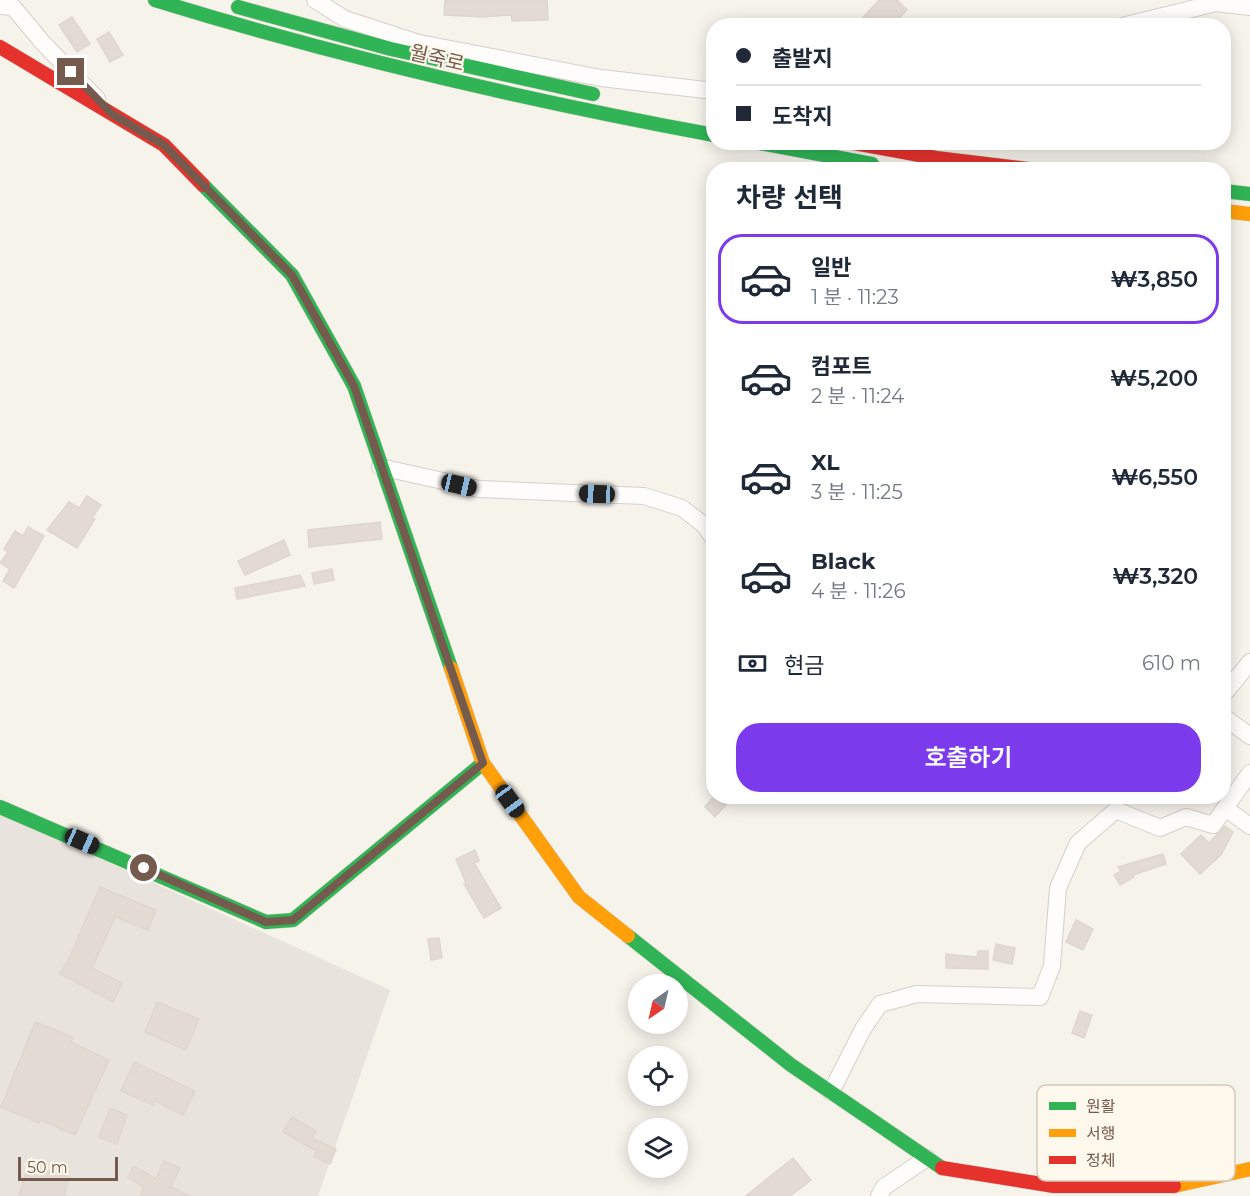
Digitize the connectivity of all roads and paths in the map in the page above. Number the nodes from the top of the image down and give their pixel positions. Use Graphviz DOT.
graph roads {
  1 [pos="155,0"];
  2 [pos="315,0"];
  3 [pos="226,3"];
  4 [pos="11,4"];
  5 [pos="1250,7"];
  6 [pos="1155,18"];
  7 [pos="0,47"];
  8 [pos="706,91"];
  9 [pos="612,98"];
  10 [pos="112,114"];
  11 [pos="706,133"];
  12 [pos="797,150"];
  13 [pos="892,150"];
  14 [pos="861,162"];
  15 [pos="969,162"];
  16 [pos="1231,192"];
  17 [pos="1250,194"];
  18 [pos="1231,212"];
  19 [pos="1250,214"];
  20 [pos="380,467"];
  21 [pos="706,528"];
  22 [pos="1250,662"];
  23 [pos="1231,685"];
  24 [pos="1231,722"];
  25 [pos="1250,736"];
  26 [pos="483,763"];
  27 [pos="1250,773"];
  28 [pos="1231,801"];
  29 [pos="1229,804"];
  30 [pos="0,807"];
  31 [pos="1226,808"];
  32 [pos="1250,826"];
  33 [pos="831,1092"];
  34 [pos="927,1158"];
  35 [pos="1250,1169"];
  36 [pos="1235,1172"];
  37 [pos="1198,1181"];
  38 [pos="879,1196"];
  1 -- 11 [label="street, 월죽로"];
  2 -- 8 [label="street"];
  3 -- 9 [label="street, 월죽로"];
  4 -- 10 [label="street"];
  5 -- 6 [label="street"];
  7 -- 10 [label="street"];
  10 -- 20 [label="street"];
  12 -- 14 [label="street"];
  13 -- 15 [label="street"];
  16 -- 17 [label="street"];
  18 -- 19 [label="street"];
  20 -- 21 [label="street"];
  20 -- 26 [label="street"];
  22 -- 23 [label="street"];
  24 -- 25 [label="street"];
  26 -- 30 [label="street"];
  26 -- 33 [label="street"];
  27 -- 28 [label="street"];
  29 -- 31 [label="street"];
  31 -- 32 [label="street"];
  31 -- 33 [label="street"];
  33 -- 34 [label="street"];
  34 -- 37 [label="street"];
  34 -- 38 [label="street"];
  35 -- 36 [label="street"];
}
